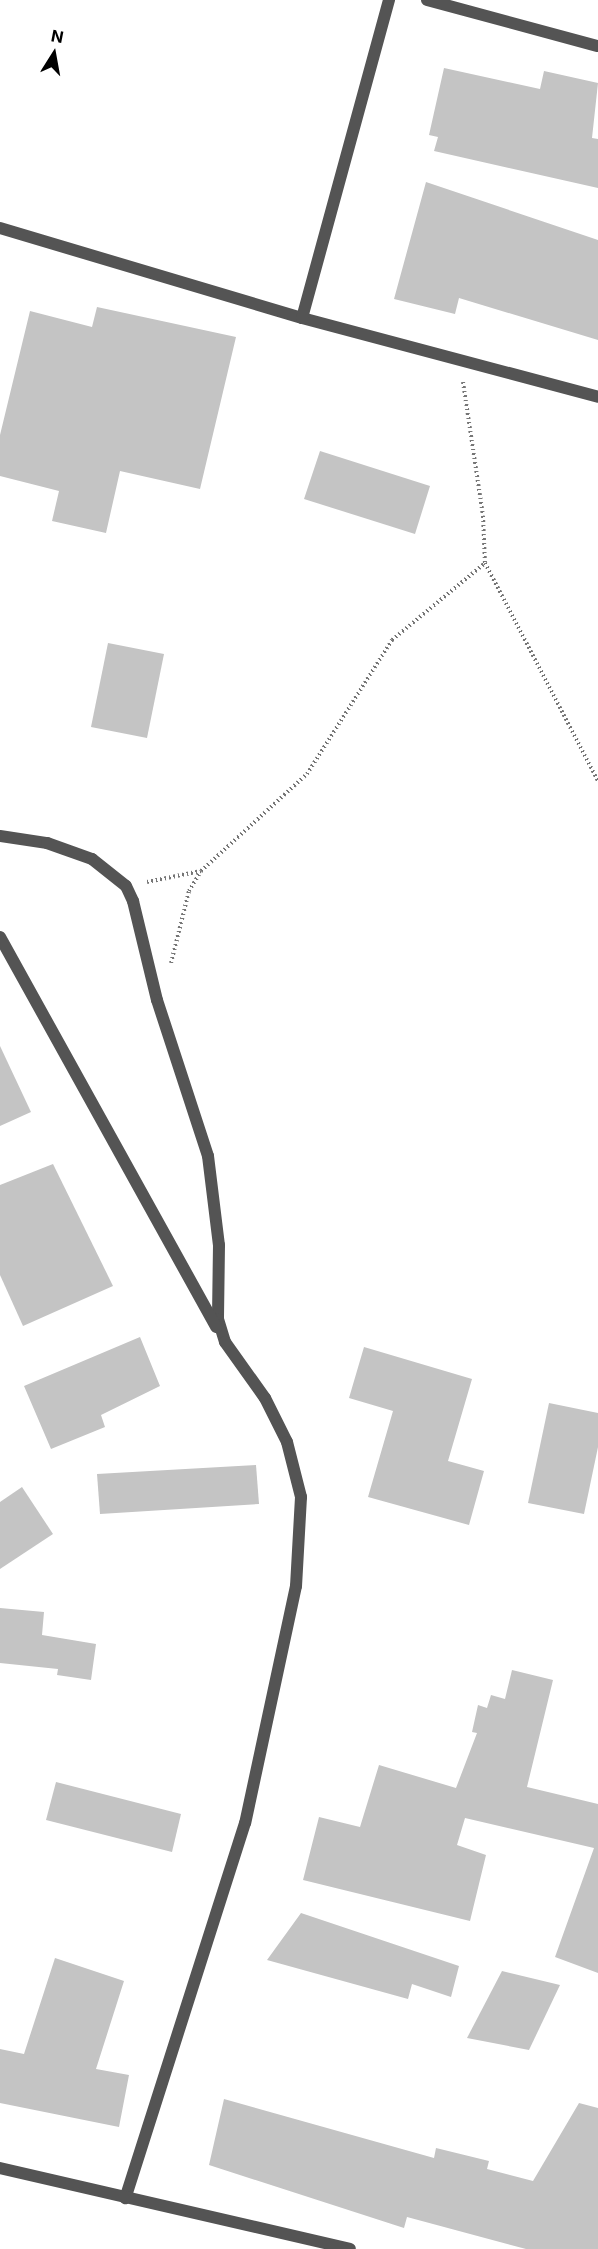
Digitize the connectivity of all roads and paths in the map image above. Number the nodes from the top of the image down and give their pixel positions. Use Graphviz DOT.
graph roads {
  1 [pos="389,0"];
  2 [pos="428,0"];
  3 [pos="598,46"];
  4 [pos="0,228"];
  5 [pos="302,318"];
  6 [pos="461,362"];
  7 [pos="598,397"];
  8 [pos="485,563"];
  9 [pos="598,781"];
  10 [pos="0,836"];
  11 [pos="201,872"];
  12 [pos="126,886"];
  13 [pos="0,937"];
  14 [pos="157,1000"];
  15 [pos="225,1342"];
  16 [pos="0,2168"];
  17 [pos="125,2198"];
  18 [pos="350,2249"];
  1 -- 5 [label="street"];
  2 -- 3 [label="street"];
  4 -- 5 [label="street"];
  5 -- 6 [label="street"];
  6 -- 7 [label="street"];
  6 -- 8 [label="path"];
  8 -- 9 [label="path"];
  8 -- 11 [label="path"];
  10 -- 12 [label="street"];
  11 -- 12 [label="path"];
  11 -- 14 [label="path"];
  12 -- 14 [label="street"];
  13 -- 15 [label="street"];
  14 -- 15 [label="street"];
  15 -- 17 [label="street"];
  16 -- 17 [label="street"];
  17 -- 18 [label="street"];
}
